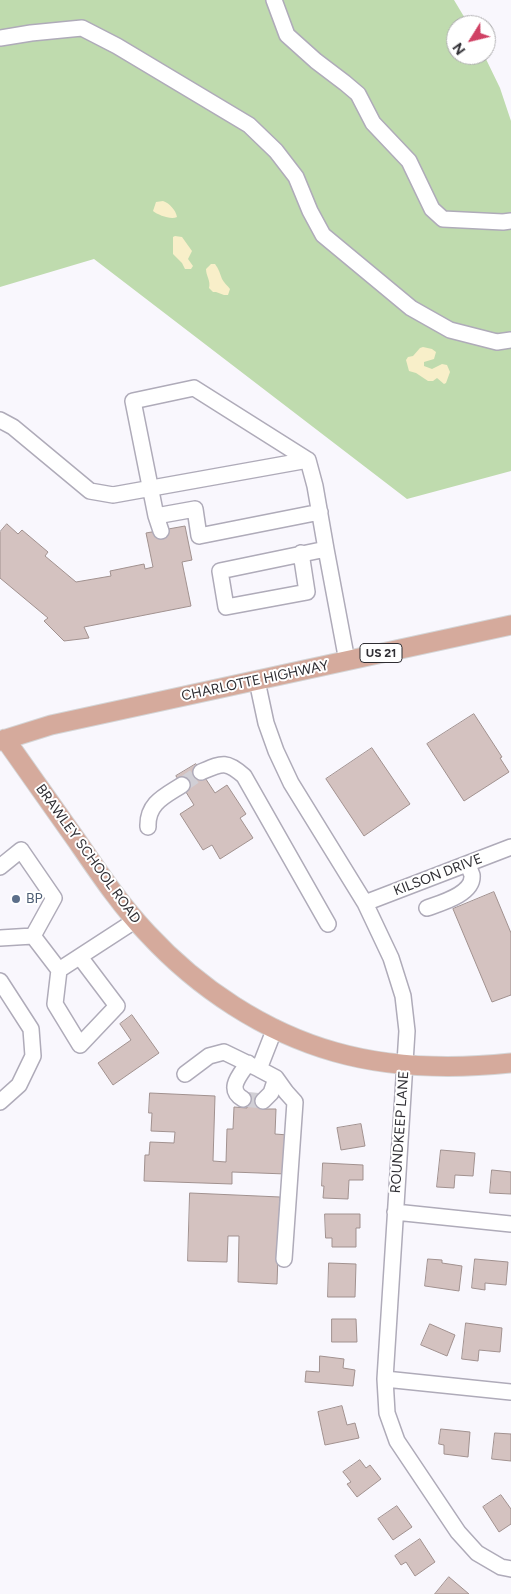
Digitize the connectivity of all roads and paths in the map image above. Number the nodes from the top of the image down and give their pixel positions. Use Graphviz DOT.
graph roads {
  1 [pos="274,0"];
  2 [pos="0,38"];
  3 [pos="511,221"];
  4 [pos="511,340"];
  5 [pos="0,420"];
  6 [pos="308,460"];
  7 [pos="150,488"];
  8 [pos="320,512"];
  9 [pos="326,549"];
  10 [pos="300,554"];
  11 [pos="509,629"];
  12 [pos="348,661"];
  13 [pos="256,681"];
  14 [pos="2,737"];
  15 [pos="202,772"];
  16 [pos="182,785"];
  17 [pos="148,826"];
  18 [pos="511,847"];
  19 [pos="467,864"];
  20 [pos="0,867"];
  21 [pos="365,903"];
  22 [pos="427,908"];
  23 [pos="136,920"];
  24 [pos="328,924"];
  25 [pos="33,936"];
  26 [pos="0,938"];
  27 [pos="80,957"];
  28 [pos="59,970"];
  29 [pos="0,981"];
  30 [pos="275,1028"];
  31 [pos="511,1063"];
  32 [pos="405,1064"];
  33 [pos="254,1066"];
  34 [pos="185,1074"];
  35 [pos="276,1078"];
  36 [pos="242,1099"];
  37 [pos="263,1101"];
  38 [pos="0,1102"];
  39 [pos="395,1212"];
  40 [pos="511,1224"];
  41 [pos="284,1259"];
  42 [pos="385,1380"];
  43 [pos="511,1392"];
  44 [pos="511,1569"];
  1 -- 3 [label="street"];
  2 -- 4 [label="street"];
  5 -- 7 [label="street"];
  6 -- 7 [label="street"];
  6 -- 7 [label="street"];
  6 -- 8 [label="street"];
  7 -- 8 [label="street"];
  8 -- 9 [label="street"];
  9 -- 10 [label="street"];
  9 -- 12 [label="street"];
  10 -- 10 [label="street"];
  11 -- 12 [label="main road, CHARLOTTE HIGHWAY / US 21"];
  12 -- 13 [label="main road, CHARLOTTE HIGHWAY / US 21"];
  13 -- 14 [label="main road, CHARLOTTE HIGHWAY / US 21"];
  13 -- 21 [label="street, ROUNDKEEP LANE"];
  14 -- 23 [label="main road, BRAWLEY SCHOOL ROAD"];
  15 -- 24 [label="street"];
  16 -- 17 [label="street"];
  18 -- 19 [label="street, KILSON DRIVE"];
  19 -- 21 [label="street, KILSON DRIVE"];
  19 -- 22 [label="street"];
  20 -- 25 [label="street"];
  21 -- 32 [label="street, ROUNDKEEP LANE"];
  23 -- 27 [label="street"];
  23 -- 30 [label="main road, BRAWLEY SCHOOL ROAD"];
  25 -- 26 [label="street"];
  25 -- 28 [label="street"];
  27 -- 28 [label="street"];
  27 -- 28 [label="street"];
  29 -- 38 [label="street"];
  30 -- 32 [label="main road, BRAWLEY SCHOOL ROAD"];
  30 -- 33 [label="street"];
  31 -- 32 [label="main road, BRAWLEY SCHOOL ROAD"];
  32 -- 39 [label="street, ROUNDKEEP LANE"];
  33 -- 34 [label="street"];
  33 -- 35 [label="street"];
  33 -- 36 [label="street"];
  35 -- 37 [label="street"];
  35 -- 41 [label="street"];
  39 -- 40 [label="street"];
  39 -- 42 [label="street, ROUNDKEEP LANE"];
  42 -- 43 [label="street"];
  42 -- 44 [label="street, ROUNDKEEP LANE"];
}
